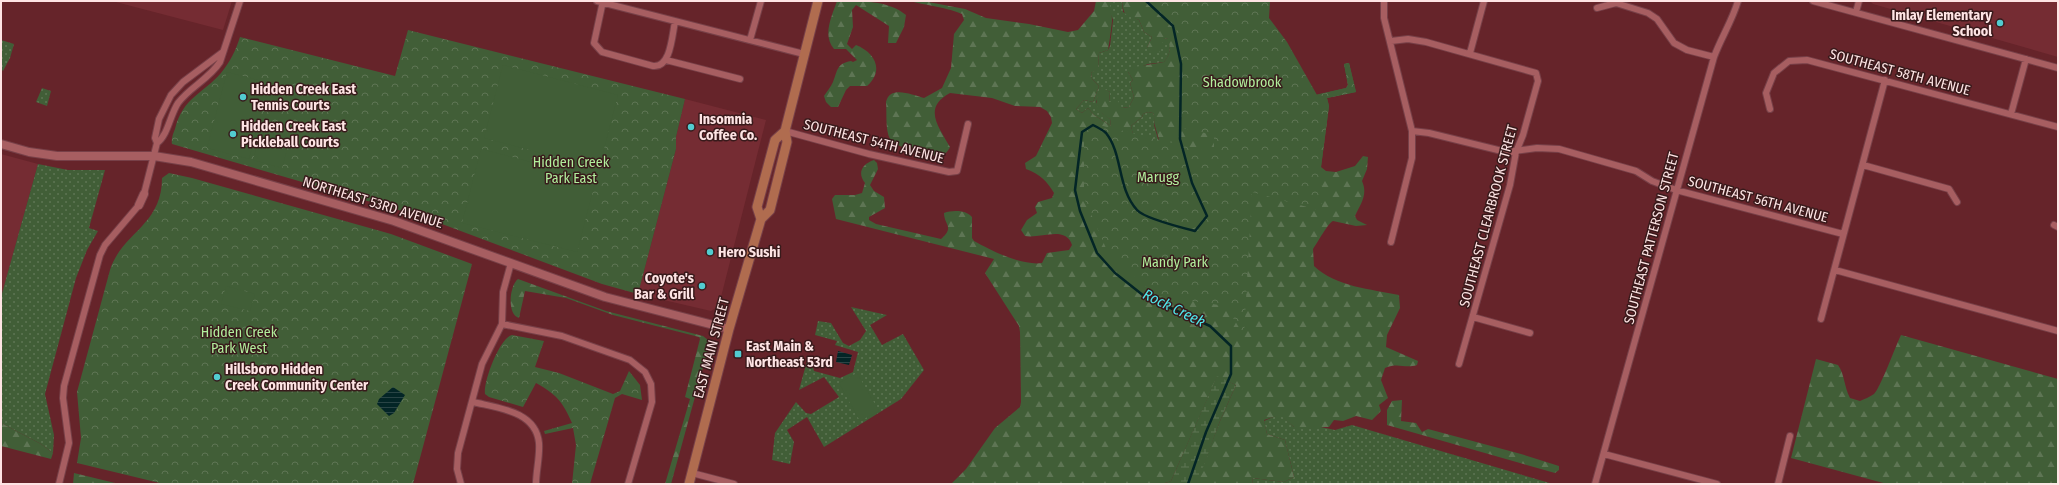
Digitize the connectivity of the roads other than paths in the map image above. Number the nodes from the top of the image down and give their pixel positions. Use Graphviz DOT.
graph roads {
  1 [pos="240,1"];
  2 [pos="761,1"];
  3 [pos="818,1"];
  4 [pos="1384,1"];
  5 [pos="1484,1"];
  6 [pos="1738,1"];
  7 [pos="1813,1"];
  8 [pos="1859,1"];
  9 [pos="601,2"];
  10 [pos="1597,8"];
  11 [pos="1856,12"];
  12 [pos="675,22"];
  13 [pos="750,40"];
  14 [pos="1391,41"];
  15 [pos="223,52"];
  16 [pos="1470,53"];
  17 [pos="804,54"];
  18 [pos="1714,58"];
  19 [pos="2026,59"];
  20 [pos="666,60"];
  21 [pos="2058,68"];
  22 [pos="740,79"];
  23 [pos="1885,80"];
  24 [pos="1770,109"];
  25 [pos="2011,114"];
  26 [pos="968,124"];
  27 [pos="2058,127"];
  28 [pos="785,131"];
  29 [pos="1412,132"];
  30 [pos="157,143"];
  31 [pos="1,144"];
  32 [pos="1516,152"];
  33 [pos="154,156"];
  34 [pos="1862,165"];
  35 [pos="1676,190"];
  36 [pos="144,194"];
  37 [pos="1957,202"];
  38 [pos="139,205"];
  39 [pos="1843,234"];
  40 [pos="1391,242"];
  41 [pos="511,263"];
  42 [pos="1834,270"];
  43 [pos="1473,317"];
  44 [pos="1822,318"];
  45 [pos="502,324"];
  46 [pos="730,329"];
  47 [pos="2058,331"];
  48 [pos="1530,333"];
  49 [pos="1459,364"];
  50 [pos="473,402"];
  51 [pos="1790,436"];
  52 [pos="1604,454"];
  53 [pos="692,473"];
  54 [pos="59,484"];
  55 [pos="461,484"];
  56 [pos="536,484"];
  57 [pos="628,484"];
  58 [pos="689,484"];
  59 [pos="734,484"];
  60 [pos="1595,484"];
  61 [pos="1717,484"];
  62 [pos="1778,484"];
  1 -- 15 [label="street"];
  2 -- 13 [label="street"];
  3 -- 17 [label="main road, EAST MAIN STREET"];
  4 -- 14 [label="street"];
  5 -- 16 [label="street"];
  6 -- 18 [label="street, SOUTHEAST PATTERSON STREET"];
  7 -- 11 [label="street"];
  8 -- 11 [label="street"];
  9 -- 12 [label="street"];
  9 -- 20 [label="street"];
  10 -- 18 [label="street"];
  11 -- 19 [label="street"];
  12 -- 13 [label="street"];
  12 -- 20 [label="street"];
  13 -- 17 [label="street"];
  14 -- 16 [label="street"];
  14 -- 29 [label="street"];
  15 -- 30 [label="street"];
  15 -- 30 [label="street"];
  16 -- 32 [label="street, SOUTHEAST CLEARBROOK STREET"];
  17 -- 28 [label="main road, EAST MAIN STREET"];
  18 -- 35 [label="street, SOUTHEAST PATTERSON STREET"];
  19 -- 21 [label="street"];
  19 -- 25 [label="street"];
  20 -- 22 [label="street"];
  23 -- 24 [label="street, SOUTHEAST 58TH AVENUE"];
  23 -- 25 [label="street, SOUTHEAST 58TH AVENUE"];
  23 -- 34 [label="street"];
  25 -- 27 [label="street, SOUTHEAST 58TH AVENUE"];
  26 -- 28 [label="street, SOUTHEAST 54TH AVENUE"];
  28 -- 46 [label="main road, EAST MAIN STREET"];
  29 -- 32 [label="street, SOUTHEAST 56TH AVENUE"];
  29 -- 40 [label="street"];
  30 -- 33 [label="street"];
  31 -- 33 [label="street, NORTHEAST 53RD AVENUE"];
  32 -- 35 [label="street, SOUTHEAST 56TH AVENUE"];
  32 -- 43 [label="street, SOUTHEAST CLEARBROOK STREET"];
  33 -- 36 [label="street"];
  33 -- 41 [label="street, NORTHEAST 53RD AVENUE"];
  34 -- 37 [label="street"];
  34 -- 39 [label="street"];
  35 -- 39 [label="street, SOUTHEAST 56TH AVENUE"];
  35 -- 52 [label="street, SOUTHEAST PATTERSON STREET"];
  36 -- 38 [label="street"];
  38 -- 54 [label="street"];
  39 -- 42 [label="street"];
  41 -- 45 [label="street"];
  41 -- 46 [label="street, NORTHEAST 53RD AVENUE"];
  42 -- 44 [label="street"];
  42 -- 47 [label="street"];
  43 -- 48 [label="street"];
  43 -- 49 [label="street, SOUTHEAST CLEARBROOK STREET"];
  45 -- 50 [label="street"];
  45 -- 57 [label="street"];
  46 -- 53 [label="main road, EAST MAIN STREET"];
  50 -- 55 [label="street"];
  50 -- 56 [label="street"];
  51 -- 62 [label="street"];
  52 -- 60 [label="street, SOUTHEAST PATTERSON STREET"];
  52 -- 61 [label="street"];
  53 -- 58 [label="main road, EAST MAIN STREET"];
  53 -- 59 [label="street"];
}
